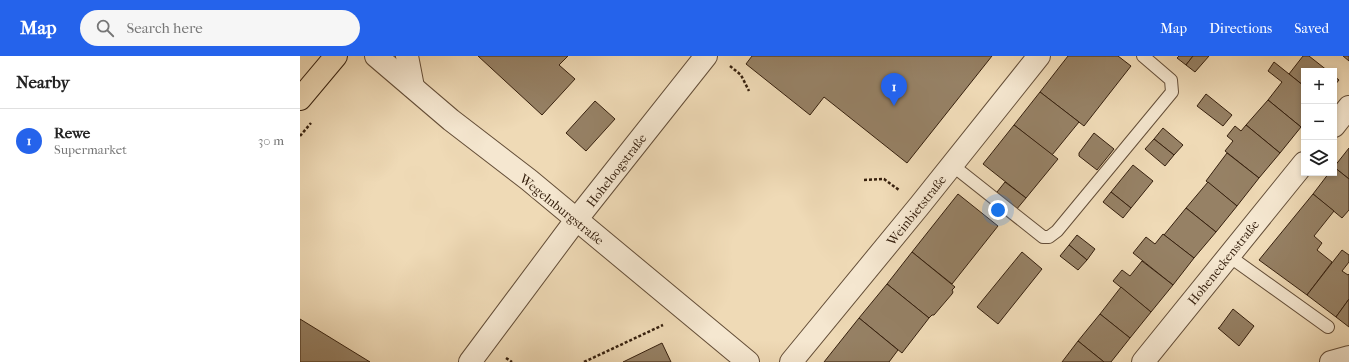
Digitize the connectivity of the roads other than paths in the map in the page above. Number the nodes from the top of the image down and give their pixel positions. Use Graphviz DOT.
graph roads {
  1 [pos="336,56"];
  2 [pos="376,56"];
  3 [pos="407,56"];
  4 [pos="706,56"];
  5 [pos="1040,56"];
  6 [pos="1143,56"];
  7 [pos="413,86"];
  8 [pos="300,99"];
  9 [pos="1349,107"];
  10 [pos="1337,122"];
  11 [pos="952,165"];
  12 [pos="1301,167"];
  13 [pos="576,220"];
  14 [pos="1229,256"];
  15 [pos="1328,327"];
  16 [pos="470,362"];
  17 [pos="748,362"];
  18 [pos="792,362"];
  19 [pos="1143,362"];
  1 -- 8 [label="main road"];
  2 -- 7 [label="street, Wegelnburgstraße"];
  3 -- 7 [label="street"];
  4 -- 13 [label="street, Hoheloogstraße"];
  5 -- 11 [label="street, Weinbietstraße"];
  6 -- 11 [label="lane"];
  7 -- 13 [label="street, Wegelnburgstraße"];
  9 -- 10 [label="street"];
  11 -- 18 [label="street, Weinbietstraße"];
  12 -- 14 [label="street, Hoheneckenstraße"];
  13 -- 16 [label="street, Hoheloogstraße"];
  13 -- 17 [label="street, Wegelnburgstraße"];
  14 -- 15 [label="lane"];
  14 -- 19 [label="street, Hoheneckenstraße"];
}
